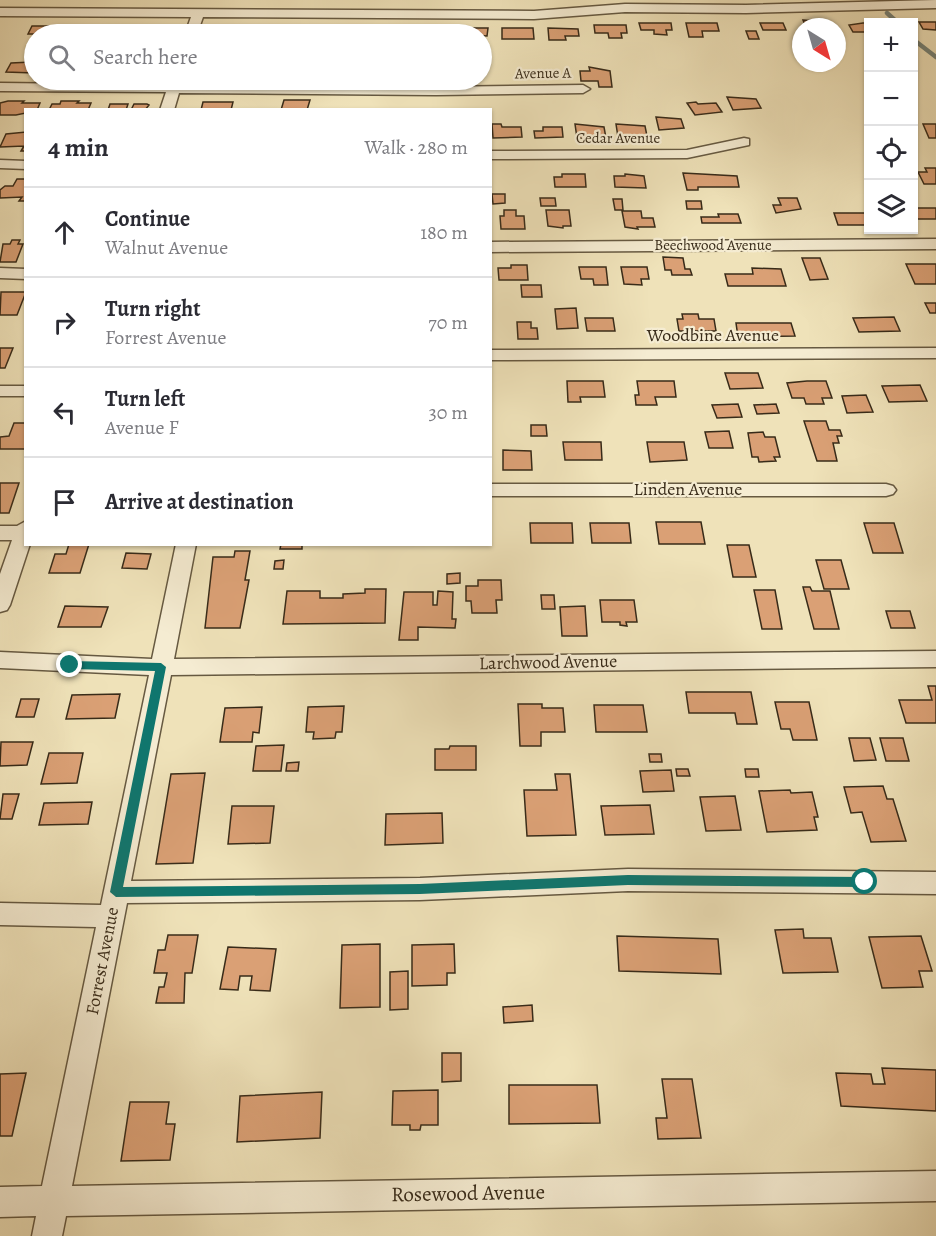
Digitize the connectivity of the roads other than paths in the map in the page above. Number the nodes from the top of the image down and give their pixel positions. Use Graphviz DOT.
graph roads {
  1 [pos="277,0"];
  2 [pos="461,0"];
  3 [pos="627,4"];
  4 [pos="936,4"];
  5 [pos="0,12"];
  6 [pos="198,13"];
  7 [pos="274,13"];
  8 [pos="465,14"];
  9 [pos="195,24"];
  10 [pos="0,87"];
  11 [pos="24,87"];
  12 [pos="583,88"];
  13 [pos="174,90"];
  14 [pos="398,90"];
  15 [pos="484,90"];
  16 [pos="492,90"];
  17 [pos="168,108"];
  18 [pos="744,142"];
  19 [pos="492,155"];
  20 [pos="0,165"];
  21 [pos="24,165"];
  22 [pos="936,244"];
  23 [pos="492,247"];
  24 [pos="0,273"];
  25 [pos="24,274"];
  26 [pos="936,353"];
  27 [pos="492,355"];
  28 [pos="0,391"];
  29 [pos="24,391"];
  30 [pos="492,490"];
  31 [pos="886,490"];
  32 [pos="24,530"];
  33 [pos="0,533"];
  34 [pos="186,546"];
  35 [pos="0,605"];
  36 [pos="936,659"];
  37 [pos="0,660"];
  38 [pos="161,667"];
  39 [pos="936,883"];
  40 [pos="113,904"];
  41 [pos="0,914"];
  42 [pos="936,1186"];
  43 [pos="54,1201"];
  44 [pos="0,1202"];
  45 [pos="47,1236"];
  1 -- 7 [label="street"];
  2 -- 8 [label="street"];
  3 -- 4 [label="street"];
  3 -- 8 [label="street"];
  5 -- 6 [label="street"];
  6 -- 7 [label="street"];
  6 -- 9 [label="street"];
  7 -- 8 [label="street"];
  10 -- 11 [label="street, Avenue A"];
  12 -- 16 [label="street, Avenue A"];
  13 -- 17 [label="street"];
  14 -- 15 [label="street, Avenue A"];
  18 -- 19 [label="street, Cedar Avenue"];
  20 -- 21 [label="street"];
  22 -- 23 [label="street, Beechwood Avenue"];
  24 -- 25 [label="street"];
  26 -- 27 [label="street, Woodbine Avenue"];
  28 -- 29 [label="street"];
  30 -- 31 [label="street, Linden Avenue"];
  32 -- 33 [label="street"];
  32 -- 35 [label="street"];
  34 -- 38 [label="street, Forrest Avenue"];
  36 -- 38 [label="street, Larchwood Avenue"];
  37 -- 38 [label="street, Larchwood Avenue"];
  38 -- 40 [label="street, Forrest Avenue"];
  39 -- 40 [label="street"];
  40 -- 41 [label="street"];
  40 -- 43 [label="street, Forrest Avenue"];
  42 -- 43 [label="street, Rosewood Avenue"];
  43 -- 44 [label="street, Rosewood Avenue"];
  43 -- 45 [label="street, Forrest Avenue"];
}
